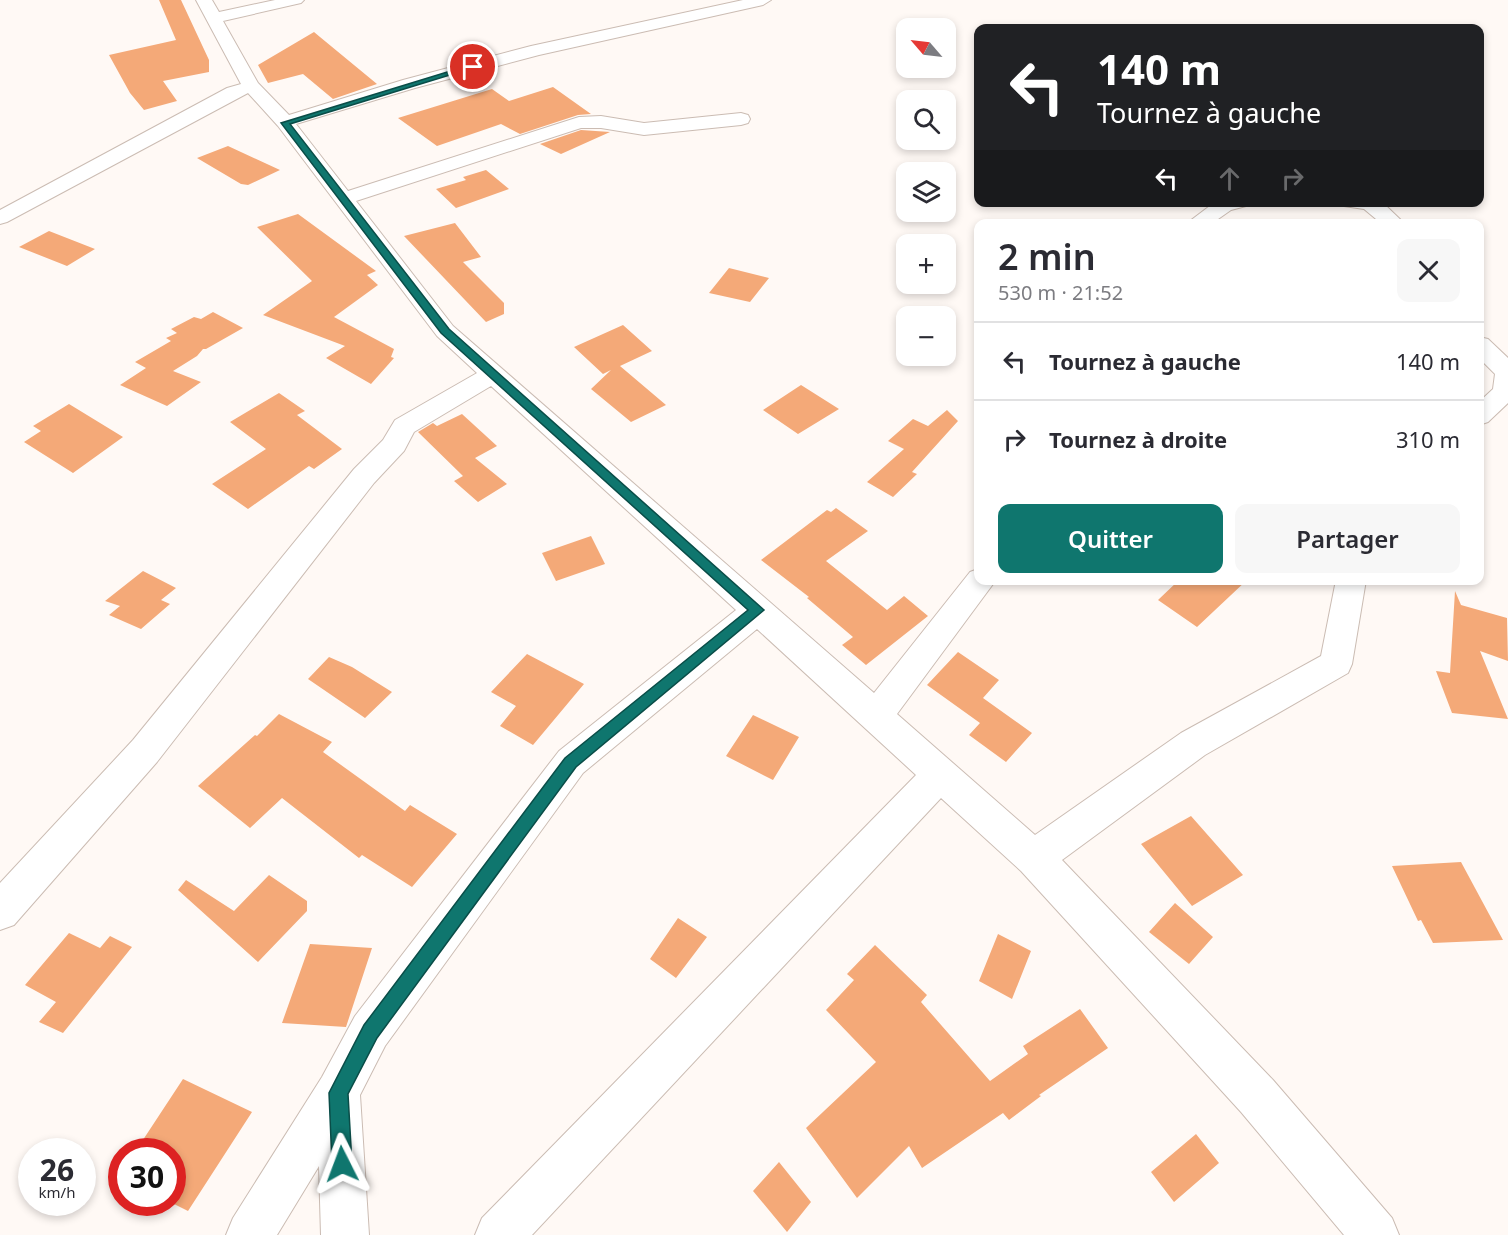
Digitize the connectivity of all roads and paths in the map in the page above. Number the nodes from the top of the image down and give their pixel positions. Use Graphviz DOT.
graph roads {
  1 [pos="296,0"];
  2 [pos="762,0"];
  3 [pos="209,9"];
  4 [pos="251,86"];
  5 [pos="741,119"];
  6 [pos="285,123"];
  7 [pos="343,199"];
  8 [pos="1222,207"];
  9 [pos="1375,207"];
  10 [pos="0,218"];
  11 [pos="1204,219"];
  12 [pos="1389,219"];
  13 [pos="1484,349"];
  14 [pos="1508,373"];
  15 [pos="493,374"];
  16 [pos="1484,411"];
  17 [pos="977,585"];
  18 [pos="1350,585"];
  19 [pos="758,610"];
  20 [pos="876,716"];
  21 [pos="941,773"];
  22 [pos="1034,858"];
  23 [pos="0,911"];
  24 [pos="338,1093"];
  25 [pos="250,1235"];
  26 [pos="345,1235"];
  27 [pos="499,1235"];
  28 [pos="1375,1235"];
  1 -- 3 [label="street"];
  2 -- 6 [label="street"];
  3 -- 4 [label="street"];
  4 -- 6 [label="street"];
  4 -- 10 [label="street"];
  5 -- 7 [label="street"];
  6 -- 7 [label="street"];
  7 -- 15 [label="street"];
  8 -- 11 [label="street"];
  9 -- 12 [label="street"];
  13 -- 14 [label="street"];
  14 -- 16 [label="street"];
  15 -- 19 [label="street"];
  15 -- 23 [label="street"];
  17 -- 20 [label="street"];
  18 -- 22 [label="street"];
  19 -- 20 [label="street"];
  19 -- 24 [label="street"];
  20 -- 21 [label="street"];
  21 -- 22 [label="street"];
  21 -- 27 [label="street"];
  22 -- 28 [label="street"];
  24 -- 25 [label="street"];
  24 -- 26 [label="street"];
}
